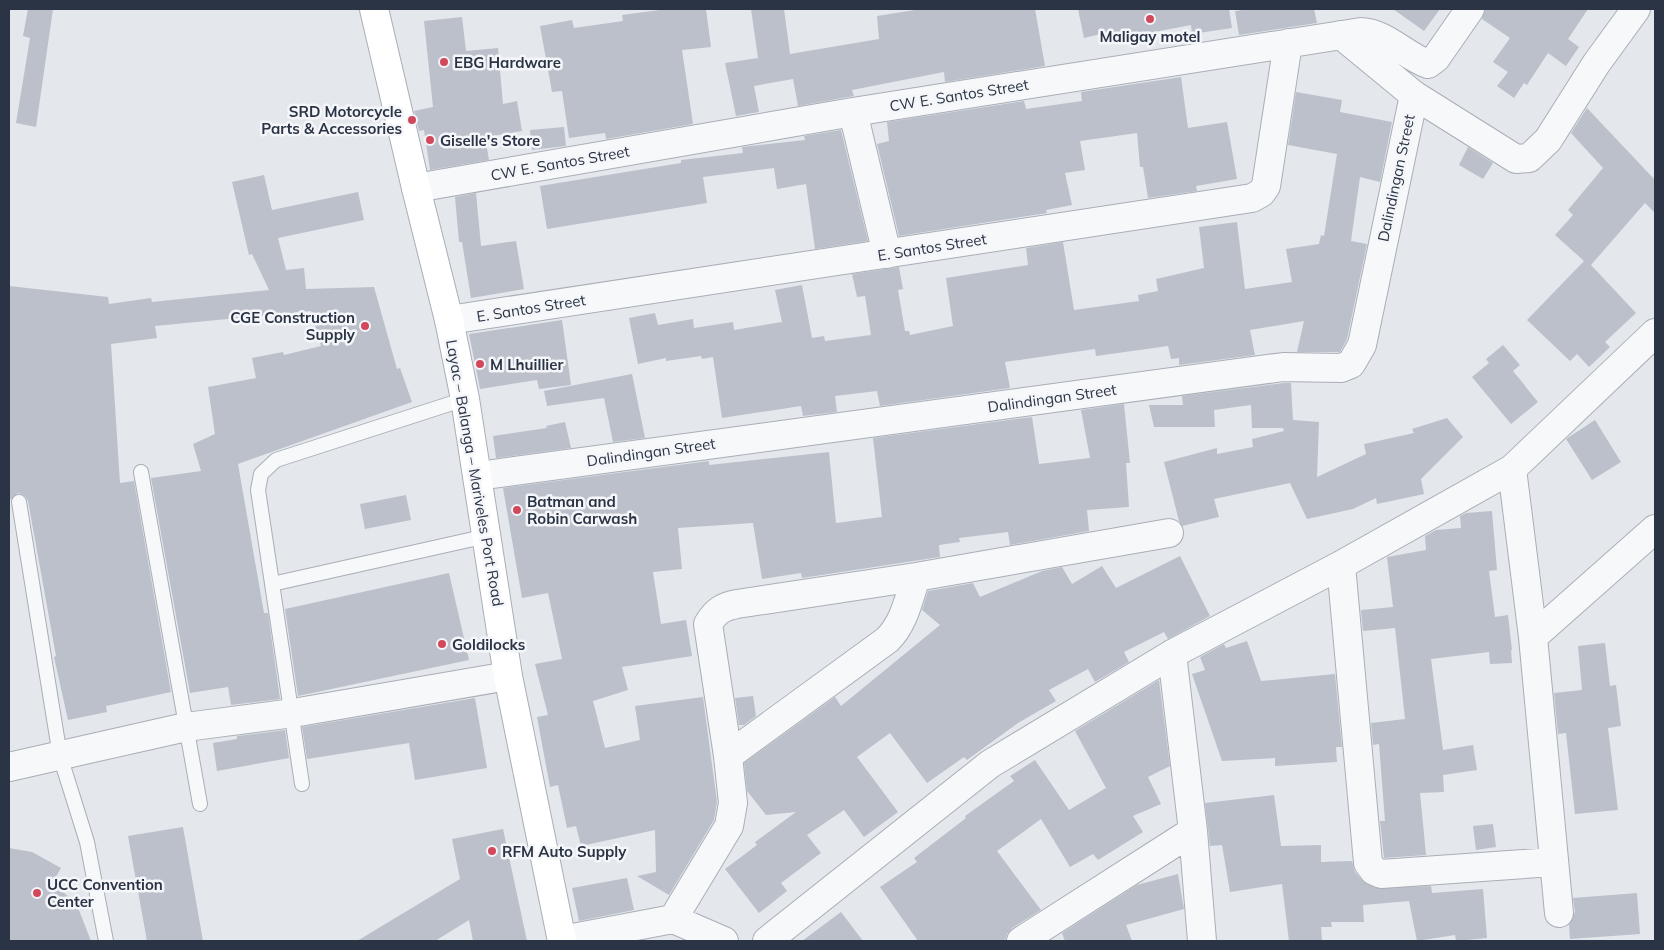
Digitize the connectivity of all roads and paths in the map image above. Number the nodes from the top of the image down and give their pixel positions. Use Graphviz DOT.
graph roads {
  1 [pos="374,9"];
  2 [pos="1470,9"];
  3 [pos="1636,9"];
  4 [pos="1342,35"];
  5 [pos="1288,43"];
  6 [pos="1414,95"];
  7 [pos="854,112"];
  8 [pos="416,188"];
  9 [pos="887,254"];
  10 [pos="449,320"];
  11 [pos="1655,333"];
  12 [pos="465,399"];
  13 [pos="1512,469"];
  14 [pos="141,472"];
  15 [pos="478,476"];
  16 [pos="19,502"];
  17 [pos="1655,530"];
  18 [pos="1169,533"];
  19 [pos="487,536"];
  20 [pos="1341,564"];
  21 [pos="916,577"];
  22 [pos="272,584"];
  23 [pos="1533,637"];
  24 [pos="1172,654"];
  25 [pos="508,676"];
  26 [pos="293,712"];
  27 [pos="186,726"];
  28 [pos="60,756"];
  29 [pos="728,756"];
  30 [pos="9,767"];
  31 [pos="302,784"];
  32 [pos="200,804"];
  33 [pos="1192,831"];
  34 [pos="1553,862"];
  35 [pos="1559,913"];
  36 [pos="673,919"];
  37 [pos="106,941"];
  38 [pos="562,941"];
  39 [pos="724,941"];
  40 [pos="767,941"];
  41 [pos="1021,941"];
  42 [pos="1202,941"];
  1 -- 8 [label="main road, Layac – Balanga – Mariveles Port Road"];
  2 -- 4 [label="street, CW E. Santos Street"];
  3 -- 6 [label="street"];
  4 -- 5 [label="street, CW E. Santos Street"];
  4 -- 6 [label="street"];
  5 -- 7 [label="street, CW E. Santos Street"];
  5 -- 9 [label="street, E. Santos Street"];
  6 -- 15 [label="street, Dalindingan Street"];
  7 -- 8 [label="street, CW E. Santos Street"];
  7 -- 9 [label="street"];
  8 -- 10 [label="main road, Layac – Balanga – Mariveles Port Road"];
  9 -- 10 [label="street, E. Santos Street"];
  10 -- 12 [label="main road, Layac – Balanga – Mariveles Port Road"];
  11 -- 13 [label="street"];
  12 -- 15 [label="main road, Layac – Balanga – Mariveles Port Road"];
  12 -- 22 [label="lane"];
  13 -- 20 [label="street"];
  13 -- 23 [label="street"];
  14 -- 27 [label="lane"];
  15 -- 19 [label="main road, Layac – Balanga – Mariveles Port Road"];
  16 -- 28 [label="lane"];
  17 -- 23 [label="street"];
  18 -- 21 [label="street"];
  19 -- 22 [label="lane"];
  19 -- 25 [label="main road, Layac – Balanga – Mariveles Port Road"];
  20 -- 24 [label="street"];
  20 -- 34 [label="street"];
  21 -- 29 [label="street"];
  21 -- 29 [label="street"];
  22 -- 26 [label="lane"];
  23 -- 34 [label="street"];
  24 -- 33 [label="street"];
  24 -- 40 [label="street"];
  25 -- 26 [label="street"];
  25 -- 38 [label="main road, Layac – Balanga – Mariveles Port Road"];
  26 -- 27 [label="street"];
  26 -- 31 [label="lane"];
  27 -- 28 [label="street"];
  27 -- 32 [label="lane"];
  28 -- 30 [label="street"];
  28 -- 37 [label="lane"];
  29 -- 36 [label="street"];
  33 -- 41 [label="street"];
  33 -- 42 [label="street"];
  34 -- 35 [label="street"];
  36 -- 38 [label="street"];
  36 -- 39 [label="street"];
}
